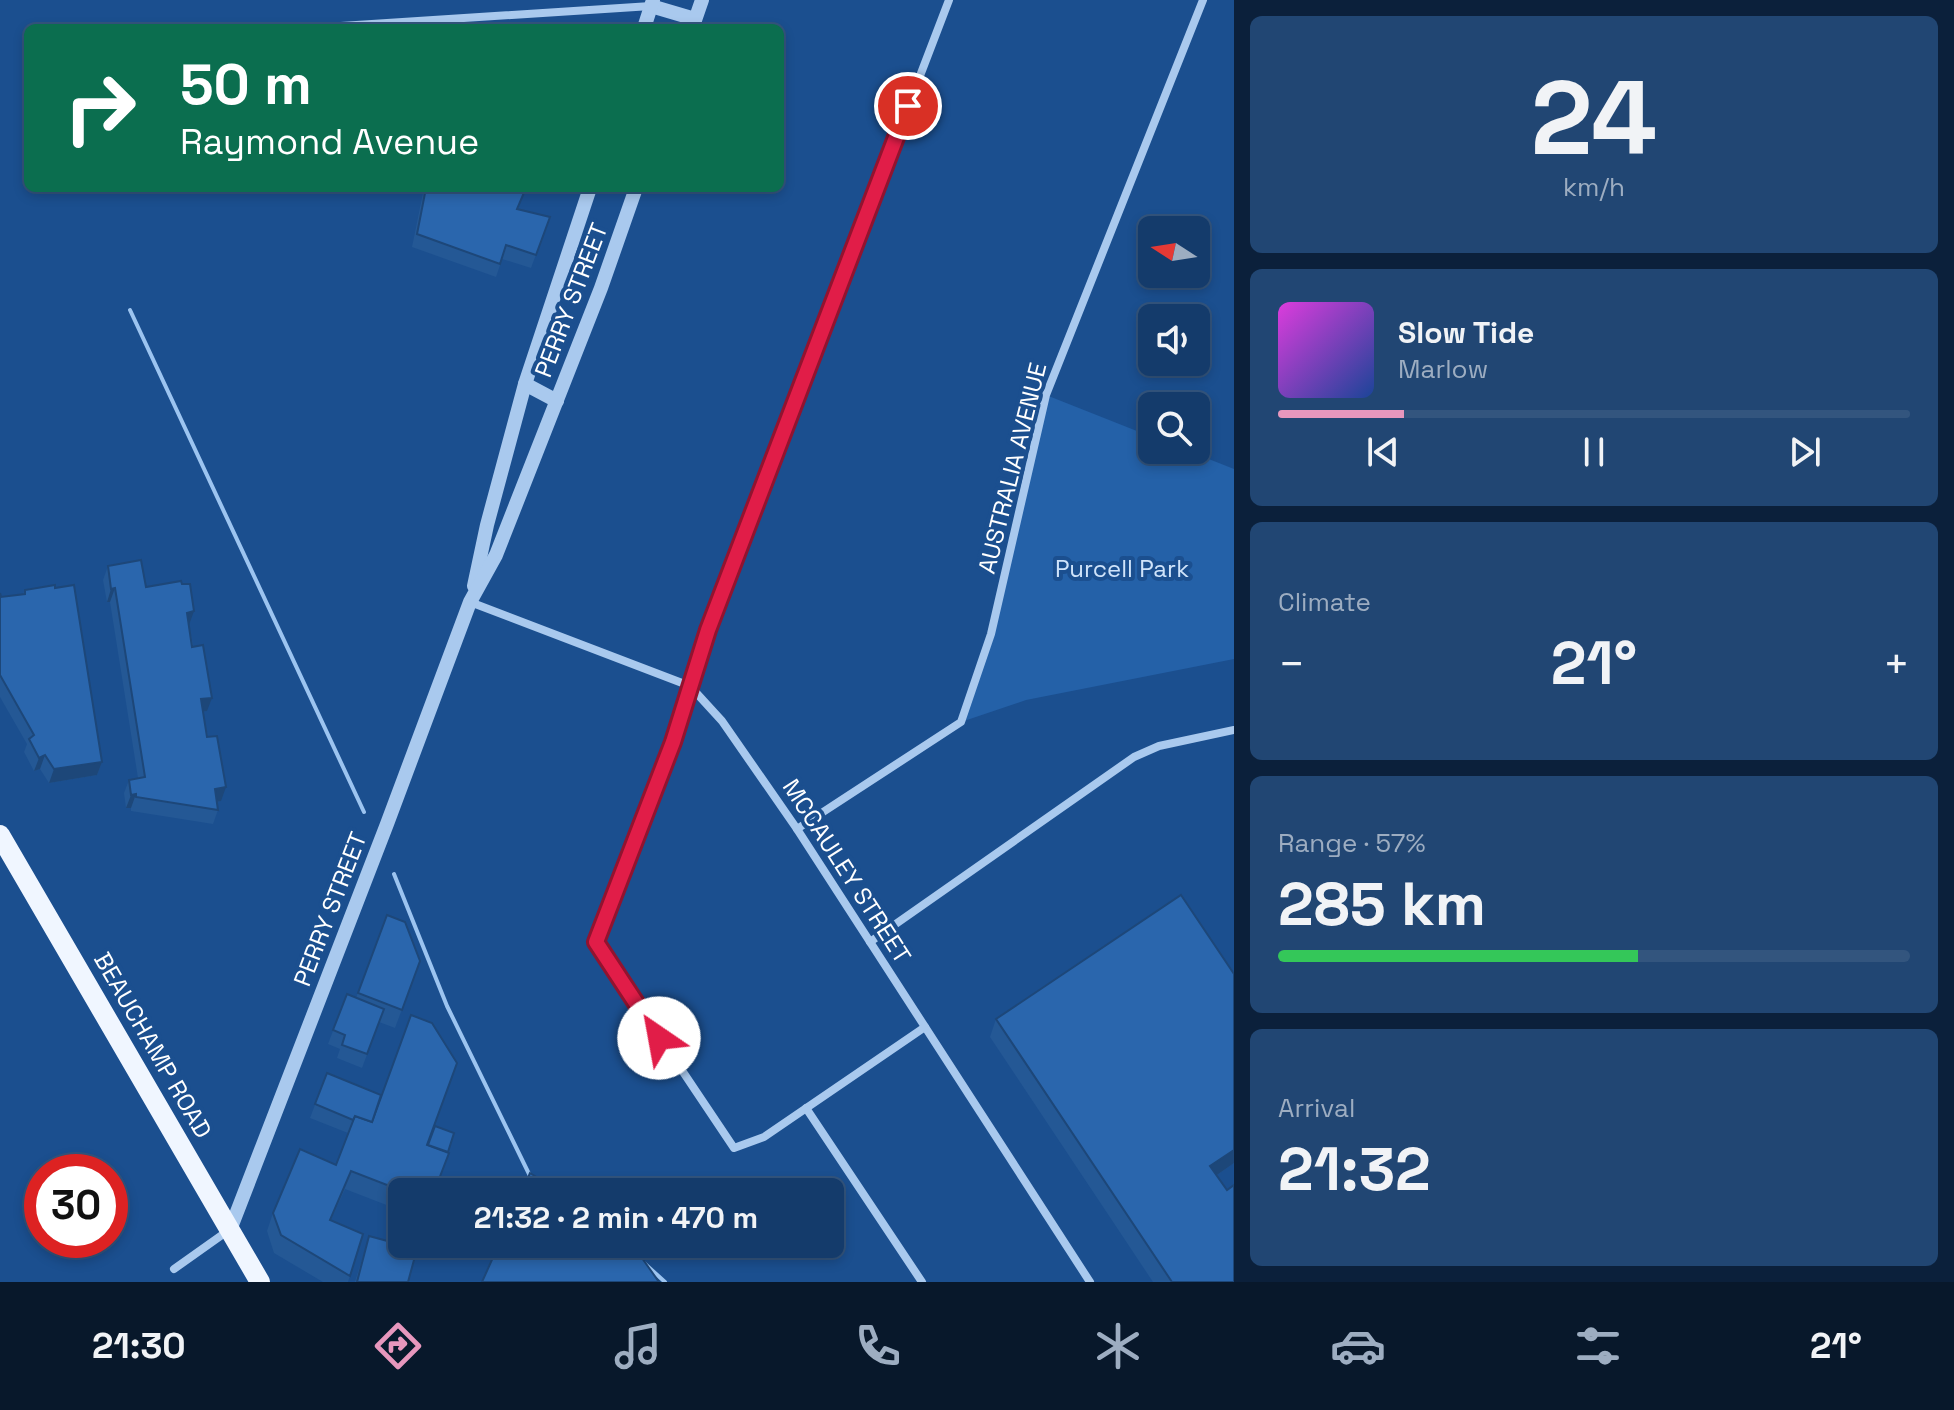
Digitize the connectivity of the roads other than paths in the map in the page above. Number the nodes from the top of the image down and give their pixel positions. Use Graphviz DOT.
graph roads {
  1 [pos="702,0"];
  2 [pos="949,0"];
  3 [pos="1203,0"];
  4 [pos="652,3"];
  5 [pos="694,23"];
  6 [pos="365,24"];
  7 [pos="645,24"];
  8 [pos="589,192"];
  9 [pos="635,192"];
  10 [pos="525,384"];
  11 [pos="557,401"];
  12 [pos="470,602"];
  13 [pos="690,686"];
  14 [pos="1234,730"];
  15 [pos="797,829"];
  16 [pos="0,835"];
  17 [pos="870,942"];
  18 [pos="925,1027"];
  19 [pos="806,1108"];
  20 [pos="230,1230"];
  21 [pos="174,1269"];
  22 [pos="260,1282"];
  23 [pos="922,1282"];
  24 [pos="1090,1282"];
  1 -- 5 [label="street"];
  2 -- 13 [label="street"];
  3 -- 15 [label="street, AUSTRALIA AVENUE"];
  4 -- 5 [label="street"];
  4 -- 6 [label="street"];
  4 -- 7 [label="street"];
  8 -- 10 [label="street, PERRY STREET"];
  9 -- 11 [label="street, PERRY STREET"];
  10 -- 11 [label="street"];
  10 -- 12 [label="street, PERRY STREET"];
  11 -- 12 [label="street, PERRY STREET"];
  12 -- 13 [label="street, MCCAULEY STREET"];
  12 -- 20 [label="street, PERRY STREET"];
  13 -- 15 [label="street, MCCAULEY STREET"];
  13 -- 19 [label="street"];
  14 -- 17 [label="street"];
  15 -- 17 [label="street, MCCAULEY STREET"];
  16 -- 20 [label="main road, BEAUCHAMP ROAD"];
  17 -- 18 [label="street, MCCAULEY STREET"];
  18 -- 19 [label="street"];
  18 -- 24 [label="street, MCCAULEY STREET"];
  19 -- 23 [label="street"];
  20 -- 21 [label="street"];
  20 -- 22 [label="main road, BEAUCHAMP ROAD"];
}
